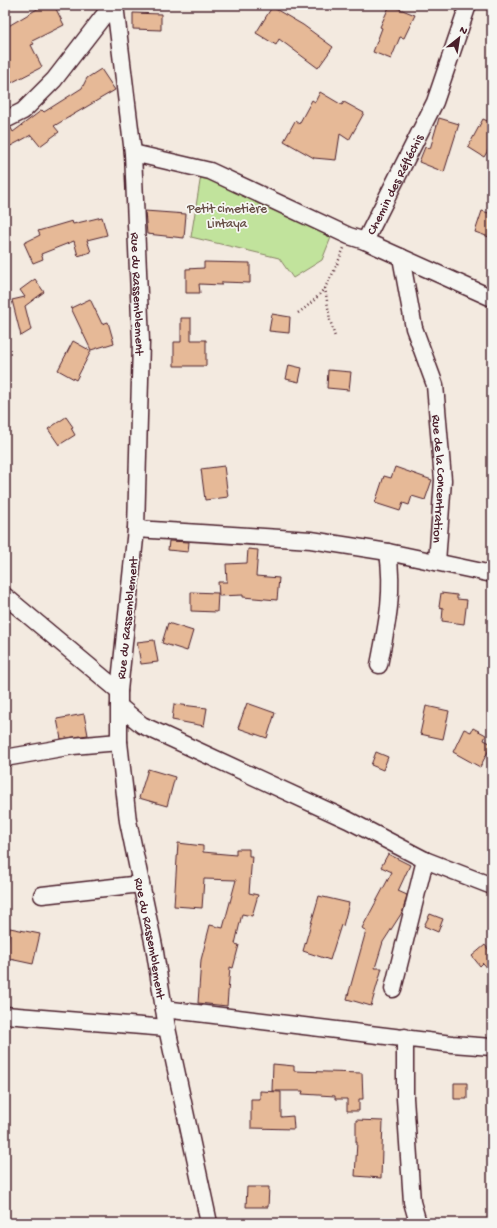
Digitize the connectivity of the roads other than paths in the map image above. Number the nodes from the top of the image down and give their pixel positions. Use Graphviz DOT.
graph roads {
  1 [pos="112,5"];
  2 [pos="115,5"];
  3 [pos="468,5"];
  4 [pos="5,120"];
  5 [pos="133,154"];
  6 [pos="365,241"];
  7 [pos="401,258"];
  8 [pos="492,298"];
  9 [pos="136,529"];
  10 [pos="388,552"];
  11 [pos="437,562"];
  12 [pos="492,574"];
  13 [pos="5,596"];
  14 [pos="379,665"];
  15 [pos="119,698"];
  16 [pos="119,742"];
  17 [pos="5,758"];
  18 [pos="425,860"];
  19 [pos="141,884"];
  20 [pos="492,886"];
  21 [pos="42,895"];
  22 [pos="393,989"];
  23 [pos="164,1009"];
  24 [pos="5,1015"];
  25 [pos="167,1028"];
  26 [pos="405,1037"];
  27 [pos="492,1047"];
  28 [pos="209,1223"];
  29 [pos="418,1223"];
  1 -- 4 [label="street"];
  2 -- 5 [label="street, Rue du Rassemblement"];
  3 -- 6 [label="street, Chemin des Réfléchis"];
  5 -- 6 [label="street, Chemin des Réfléchis"];
  5 -- 9 [label="street, Rue du Rassemblement"];
  6 -- 7 [label="street"];
  7 -- 8 [label="street"];
  7 -- 11 [label="street, Rue de la Concentration"];
  9 -- 10 [label="street, Rue de la Concentration"];
  9 -- 15 [label="street, Rue du Rassemblement"];
  10 -- 11 [label="street, Rue de la Concentration"];
  10 -- 14 [label="street"];
  11 -- 12 [label="street"];
  13 -- 15 [label="street"];
  15 -- 16 [label="street, Rue du Rassemblement"];
  15 -- 18 [label="street"];
  16 -- 17 [label="street"];
  16 -- 19 [label="street, Rue du Rassemblement"];
  18 -- 20 [label="street"];
  18 -- 22 [label="street"];
  19 -- 21 [label="street"];
  19 -- 23 [label="street, Rue du Rassemblement"];
  23 -- 25 [label="street, Rue du Rassemblement"];
  23 -- 26 [label="street"];
  24 -- 25 [label="street"];
  25 -- 28 [label="street, Rue du Rassemblement"];
  26 -- 27 [label="street"];
  26 -- 29 [label="street"];
}
